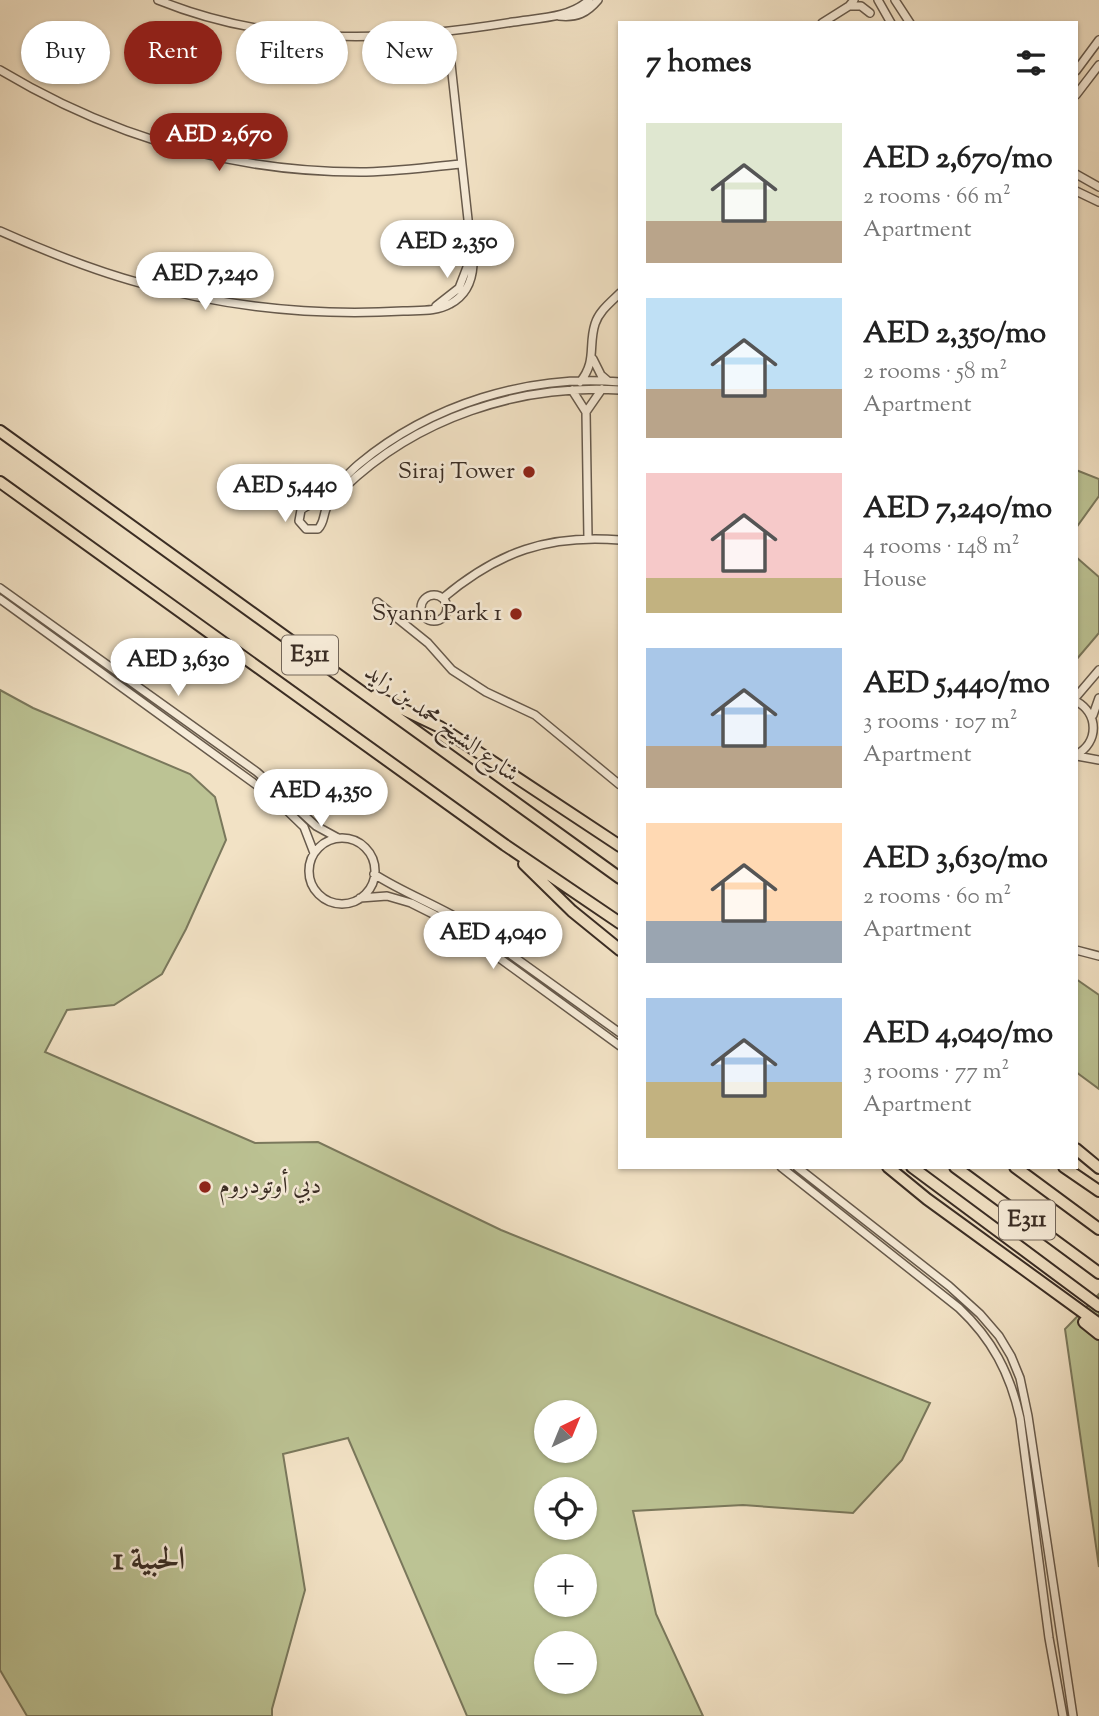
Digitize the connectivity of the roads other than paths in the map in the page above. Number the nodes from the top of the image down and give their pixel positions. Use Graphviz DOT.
graph roads {
  1 [pos="158,0"];
  2 [pos="589,0"];
  3 [pos="598,0"];
  4 [pos="878,0"];
  5 [pos="895,0"];
  6 [pos="852,3"];
  7 [pos="870,13"];
  8 [pos="555,15"];
  9 [pos="825,21"];
  10 [pos="890,21"];
  11 [pos="909,21"];
  12 [pos="457,31"];
  13 [pos="362,38"];
  14 [pos="1099,40"];
  15 [pos="1099,65"];
  16 [pos="1078,68"];
  17 [pos="0,70"];
  18 [pos="453,84"];
  19 [pos="1078,92"];
  20 [pos="461,163"];
  21 [pos="1078,175"];
  22 [pos="1099,187"];
  23 [pos="1078,192"];
  24 [pos="1099,202"];
  25 [pos="0,231"];
  26 [pos="618,295"];
  27 [pos="592,358"];
  28 [pos="608,381"];
  29 [pos="580,382"];
  30 [pos="618,382"];
  31 [pos="602,389"];
  32 [pos="572,390"];
  33 [pos="618,390"];
  34 [pos="586,412"];
  35 [pos="0,431"];
  36 [pos="0,482"];
  37 [pos="588,538"];
  38 [pos="618,540"];
  39 [pos="0,588"];
  40 [pos="443,598"];
  41 [pos="0,599"];
  42 [pos="377,601"];
  43 [pos="1099,670"];
  44 [pos="353,686"];
  45 [pos="1078,696"];
  46 [pos="1099,698"];
  47 [pos="1078,700"];
  48 [pos="1093,715"];
  49 [pos="1097,733"];
  50 [pos="1078,754"];
  51 [pos="1078,755"];
  52 [pos="1099,760"];
  53 [pos="618,783"];
  54 [pos="338,838"];
  55 [pos="505,845"];
  56 [pos="618,845"];
  57 [pos="314,853"];
  58 [pos="374,874"];
  59 [pos="618,877"];
  60 [pos="360,898"];
  61 [pos="618,922"];
  62 [pos="618,948"];
  63 [pos="1078,951"];
  64 [pos="1099,956"];
  65 [pos="618,1032"];
  66 [pos="618,1045"];
  67 [pos="1078,1151"];
  68 [pos="1099,1168"];
  69 [pos="784,1169"];
  70 [pos="800,1169"];
  71 [pos="891,1169"];
  72 [pos="915,1169"];
  73 [pos="958,1169"];
  74 [pos="1018,1169"];
  75 [pos="1067,1169"];
  76 [pos="1099,1191"];
  77 [pos="1099,1228"];
  78 [pos="1004,1255"];
  79 [pos="1099,1273"];
  80 [pos="1099,1306"];
  81 [pos="1099,1324"];
  82 [pos="1099,1334"];
  83 [pos="1061,1636"];
  84 [pos="1049,1638"];
  85 [pos="1063,1716"];
  86 [pos="1073,1716"];
  1 -- 13 [label="street"];
  2 -- 8 [label="street"];
  3 -- 8 [label="street"];
  4 -- 10 [label="street"];
  5 -- 11 [label="street"];
  6 -- 7 [label="street"];
  6 -- 9 [label="street"];
  8 -- 12 [label="street"];
  14 -- 16 [label="street"];
  15 -- 19 [label="street"];
  17 -- 20 [label="street"];
  18 -- 20 [label="street"];
  20 -- 25 [label="street"];
  21 -- 22 [label="street"];
  23 -- 24 [label="street"];
  26 -- 27 [label="street"];
  27 -- 28 [label="street"];
  27 -- 29 [label="street"];
  28 -- 29 [label="street"];
  28 -- 30 [label="street"];
  29 -- 32 [label="street"];
  31 -- 32 [label="street"];
  31 -- 33 [label="street"];
  31 -- 34 [label="street"];
  32 -- 34 [label="street"];
  34 -- 37 [label="street"];
  35 -- 44 [label="highway, شارع الشيخ محمد بن زايد / E311"];
  36 -- 55 [label="highway, E311"];
  37 -- 38 [label="street"];
  37 -- 40 [label="street"];
  39 -- 54 [label="street"];
  41 -- 57 [label="street"];
  42 -- 53 [label="street"];
  43 -- 45 [label="street"];
  44 -- 56 [label="highway"];
  44 -- 59 [label="highway, شارع الشيخ محمد بن زايد / E311"];
  46 -- 48 [label="street"];
  47 -- 48 [label="street"];
  48 -- 49 [label="street"];
  49 -- 50 [label="street"];
  51 -- 52 [label="street"];
  54 -- 57 [label="street"];
  54 -- 58 [label="street"];
  55 -- 61 [label="highway, E311"];
  55 -- 62 [label="highway"];
  57 -- 60 [label="street"];
  58 -- 60 [label="street"];
  58 -- 65 [label="street"];
  60 -- 66 [label="street"];
  63 -- 64 [label="street"];
  67 -- 68 [label="highway"];
  69 -- 84 [label="street"];
  70 -- 83 [label="street"];
  71 -- 78 [label="highway"];
  72 -- 80 [label="highway"];
  73 -- 79 [label="highway, E311"];
  74 -- 77 [label="highway, E311"];
  75 -- 76 [label="highway"];
  78 -- 81 [label="highway"];
  78 -- 82 [label="highway"];
  83 -- 84 [label="street"];
  83 -- 86 [label="street"];
  84 -- 85 [label="street"];
}
